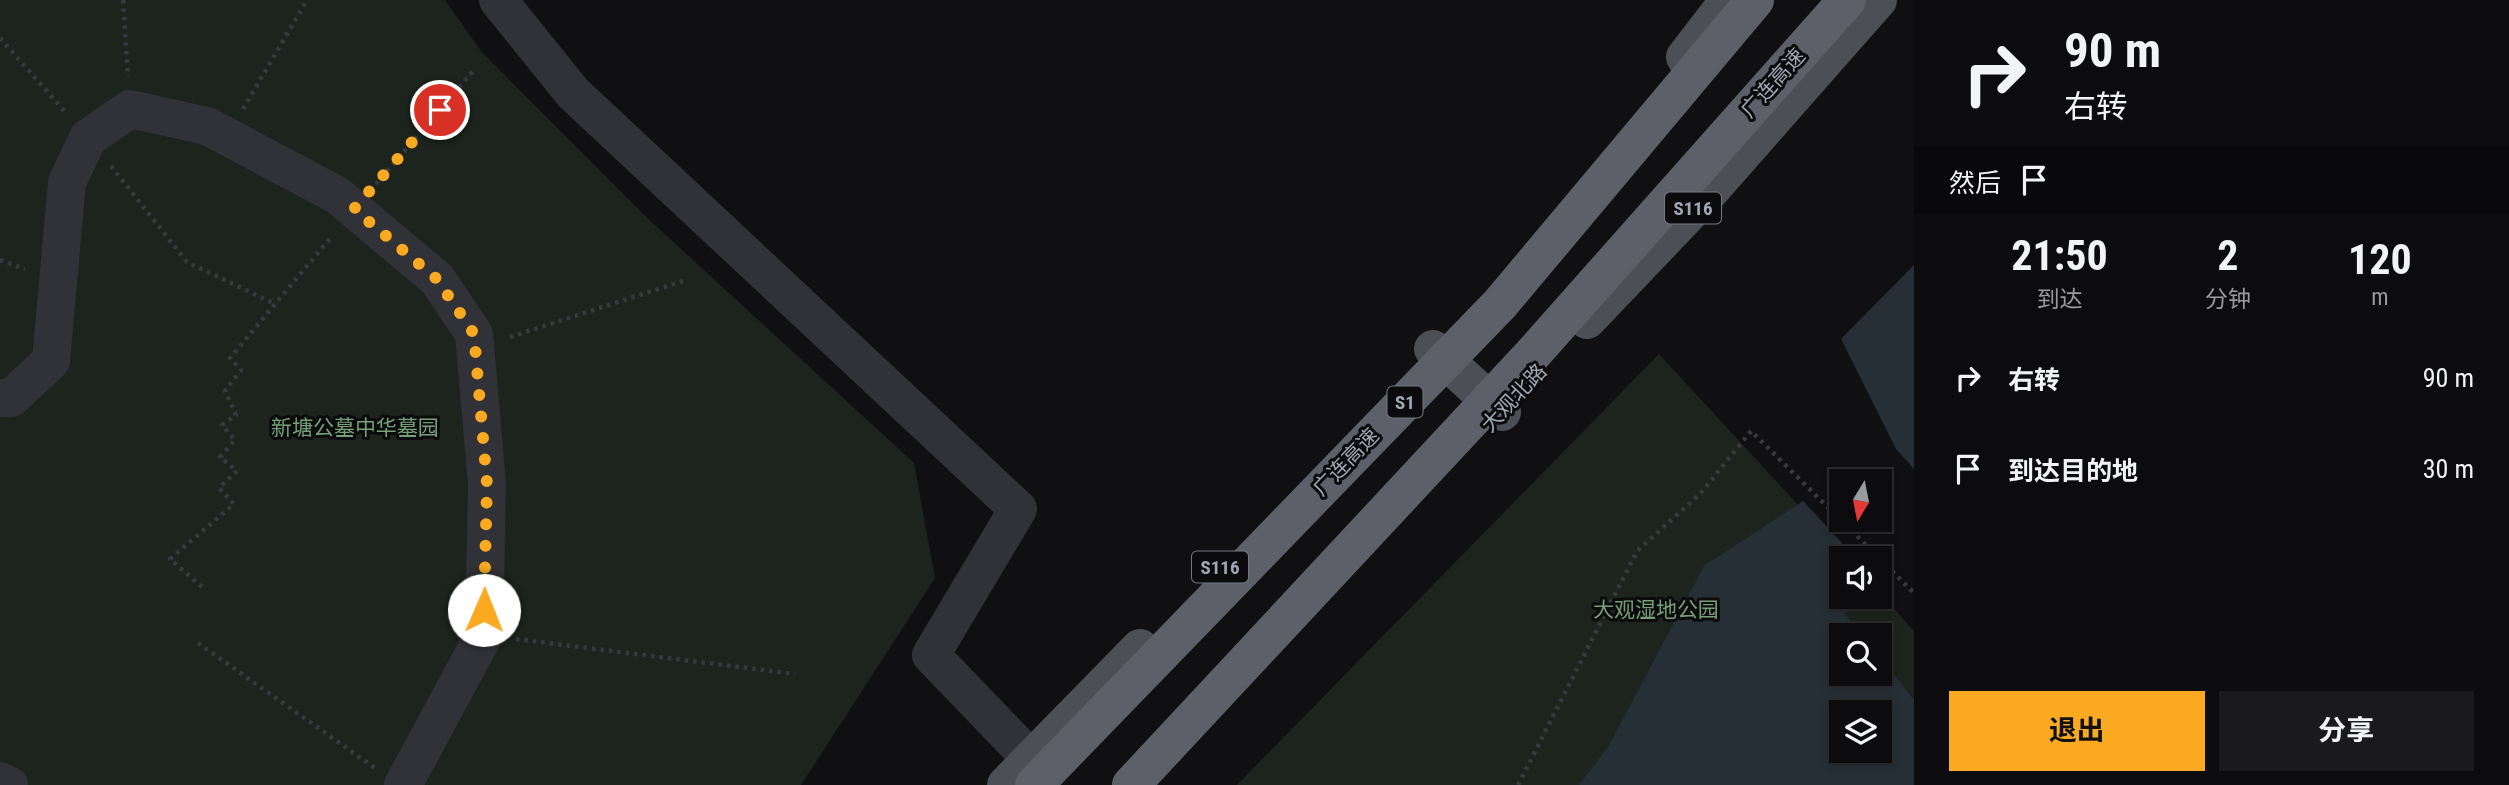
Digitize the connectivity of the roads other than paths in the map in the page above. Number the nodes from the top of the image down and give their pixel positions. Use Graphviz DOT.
graph roads {
  1 [pos="498,0"];
  2 [pos="1729,0"];
  3 [pos="1755,0"];
  4 [pos="1847,0"];
  5 [pos="1878,0"];
  6 [pos="1433,349"];
  7 [pos="0,398"];
  8 [pos="1502,412"];
  9 [pos="1024,776"];
  10 [pos="390,777"];
  11 [pos="0,781"];
  12 [pos="9,785"];
  13 [pos="1131,785"];
  14 [pos="1139,785"];
  1 -- 9 [label="street"];
  2 -- 6 [label="main road, S116"];
  3 -- 9 [label="highway, 广连高速 / S1, bridge"];
  4 -- 13 [label="highway, 广连高速, bridge"];
  5 -- 8 [label="main road, 大观北路 / S116"];
  6 -- 8 [label="main road"];
  6 -- 9 [label="main road, S116"];
  7 -- 10 [label="street"];
  8 -- 14 [label="main road, 大观北路 / S116"];
  11 -- 12 [label="street"];
}
